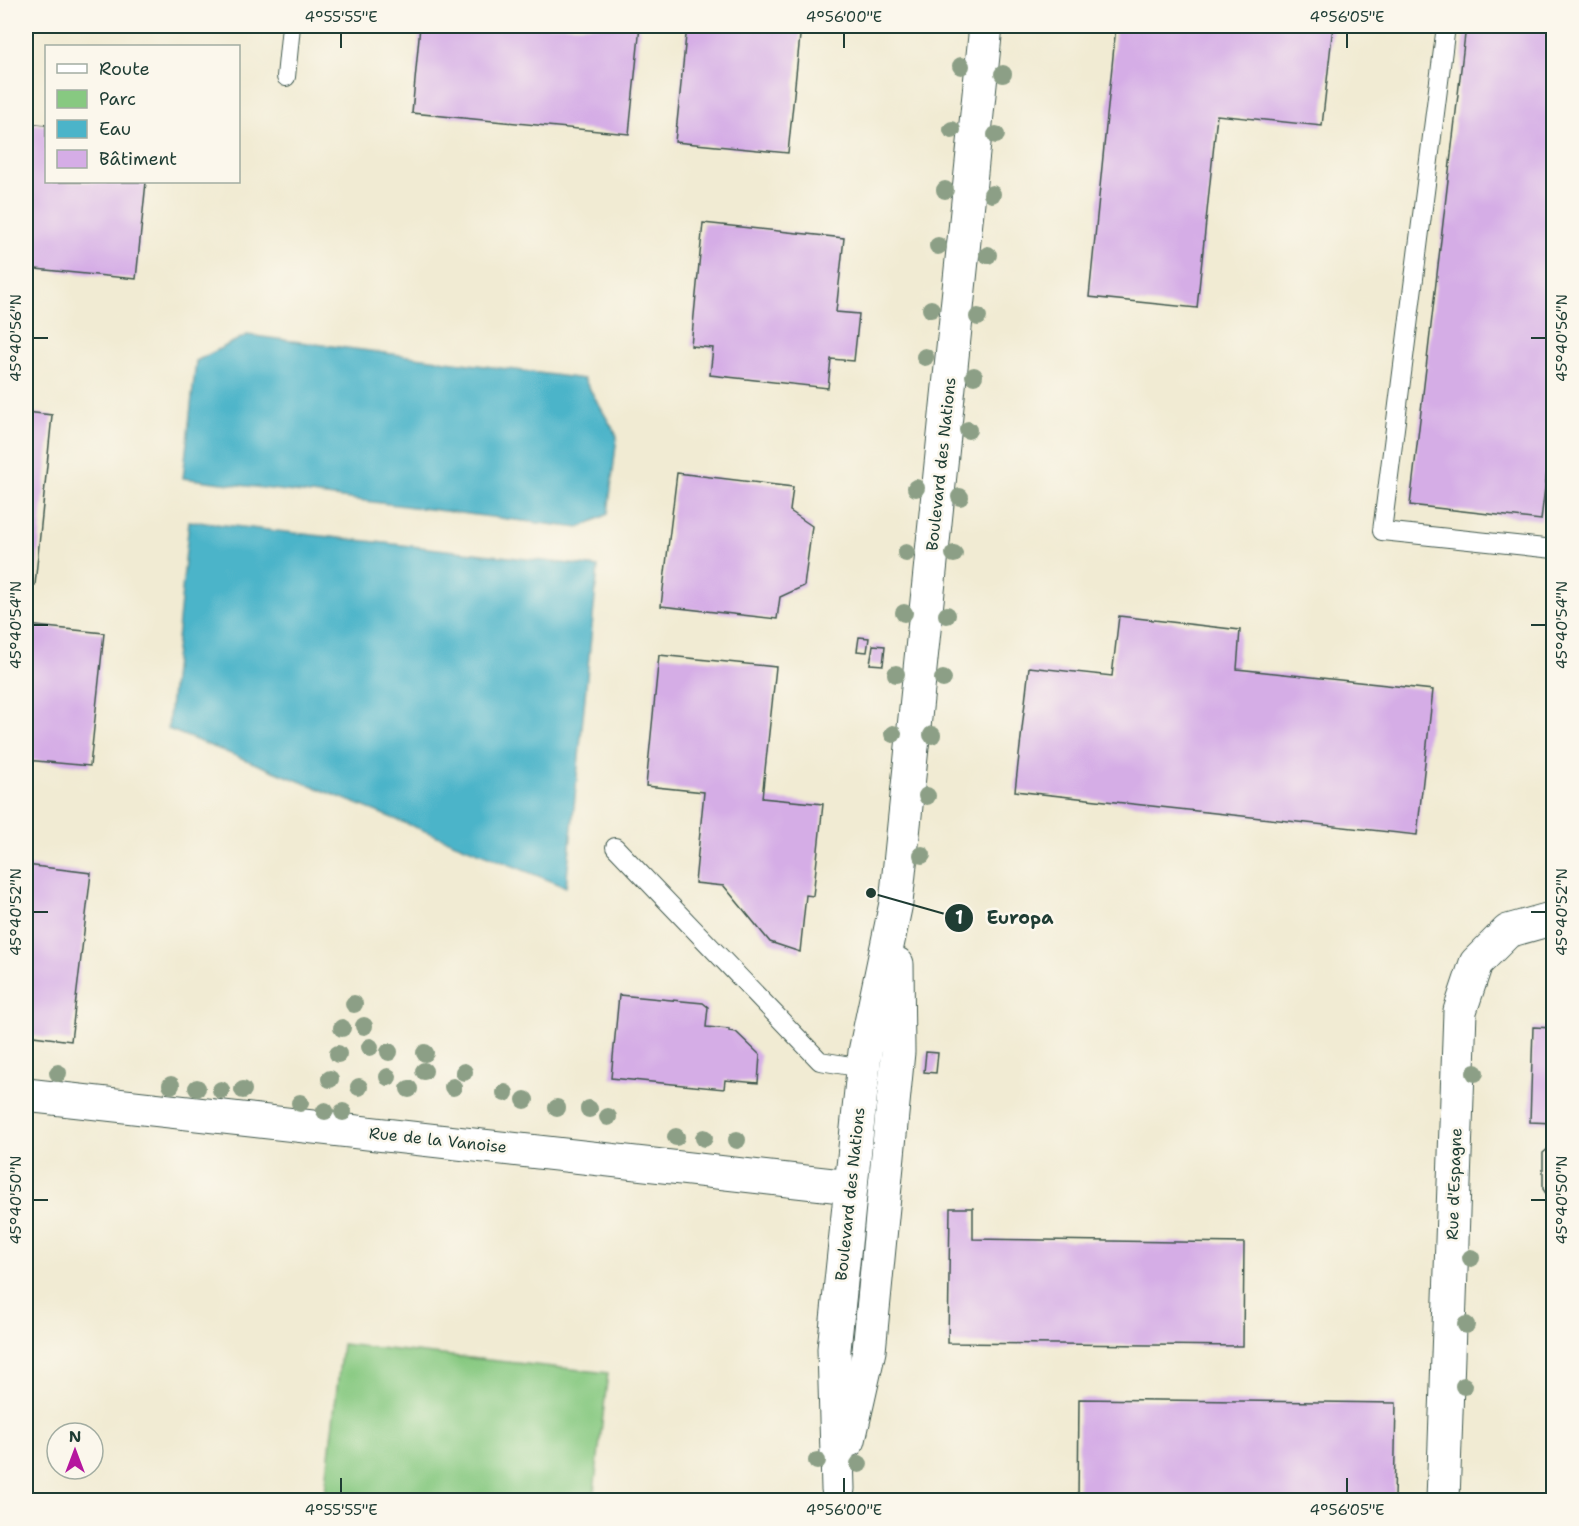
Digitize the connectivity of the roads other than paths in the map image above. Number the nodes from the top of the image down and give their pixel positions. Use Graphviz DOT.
graph roads {
  1 [pos="291,26"];
  2 [pos="986,26"];
  3 [pos="1446,26"];
  4 [pos="286,77"];
  5 [pos="1554,549"];
  6 [pos="615,847"];
  7 [pos="896,903"];
  8 [pos="1554,918"];
  9 [pos="863,1068"];
  10 [pos="26,1095"];
  11 [pos="851,1187"];
  12 [pos="837,1495"];
  13 [pos="1443,1500"];
  1 -- 4 [label="lane"];
  2 -- 7 [label="street, Boulevard des Nations"];
  3 -- 5 [label="lane"];
  6 -- 9 [label="lane"];
  7 -- 9 [label="street, Boulevard des Nations"];
  7 -- 12 [label="street, Boulevard des Nations"];
  8 -- 13 [label="street, Rue d'Espagne"];
  9 -- 11 [label="street, Boulevard des Nations"];
  10 -- 11 [label="street, Rue de la Vanoise"];
  11 -- 12 [label="street, Boulevard des Nations"];
}
